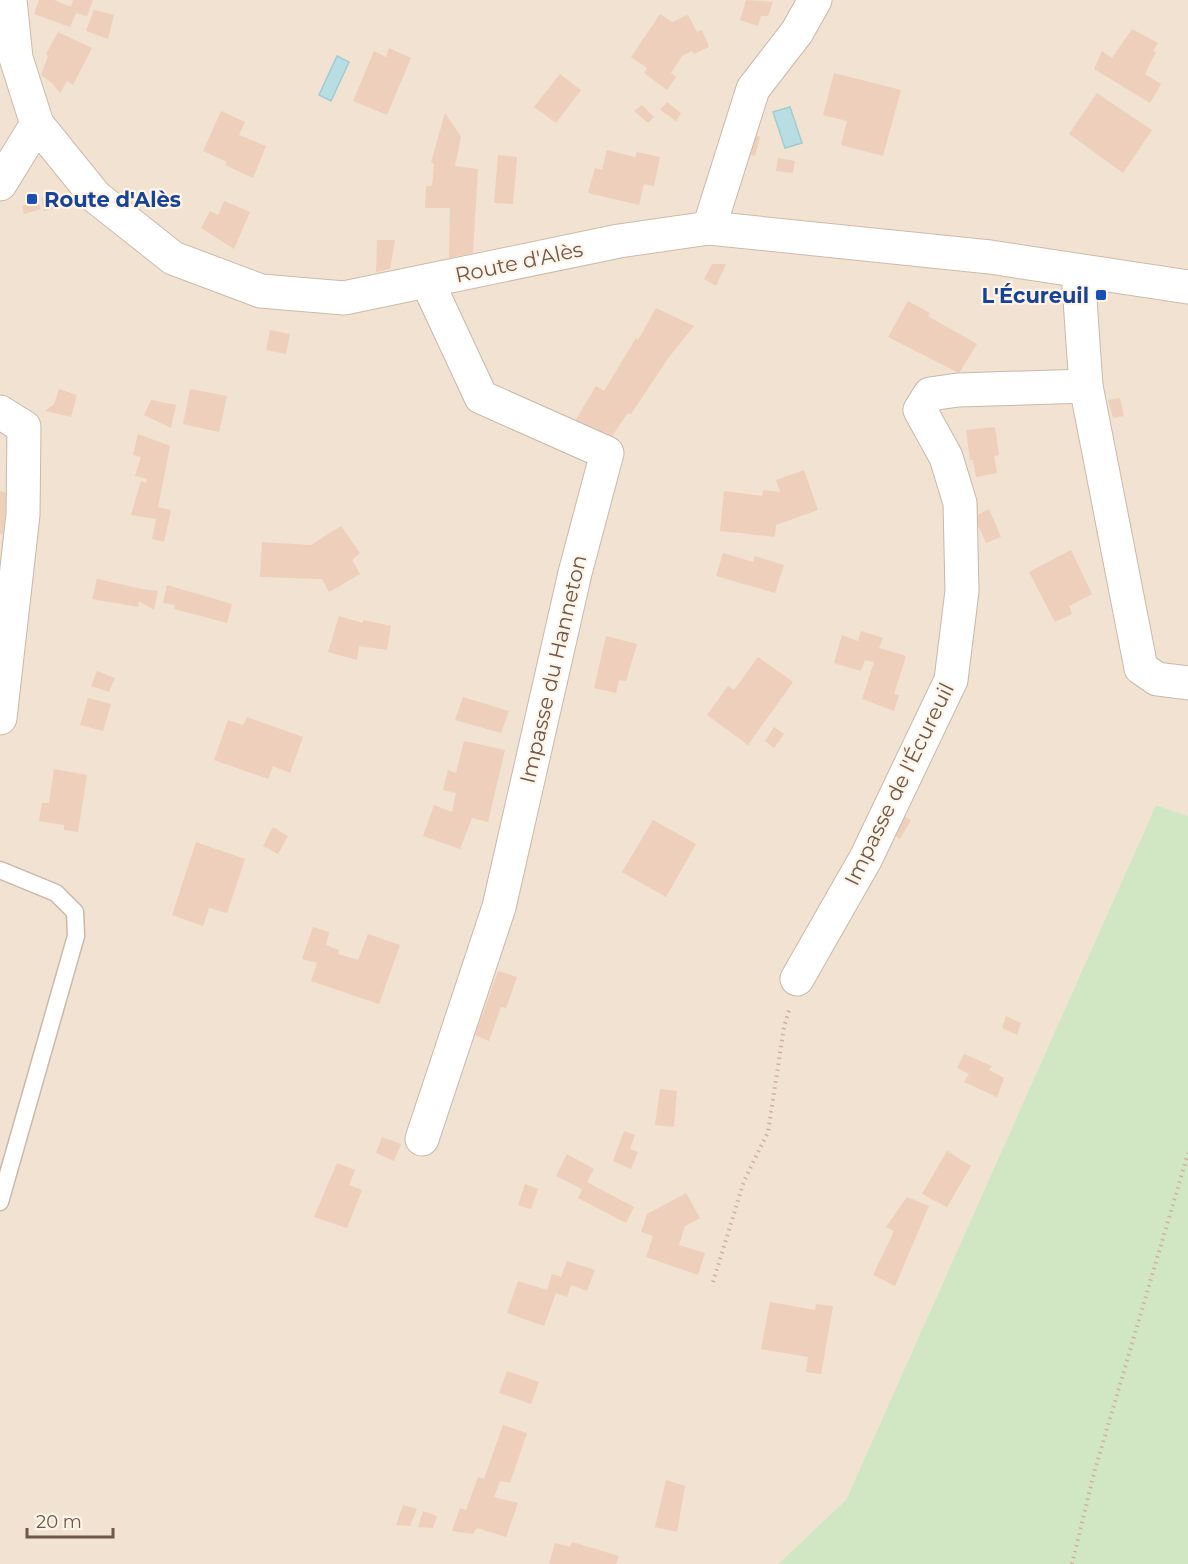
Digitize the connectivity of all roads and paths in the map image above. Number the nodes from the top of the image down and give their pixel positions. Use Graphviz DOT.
graph roads {
  1 [pos="10,0"];
  2 [pos="815,0"];
  3 [pos="37,124"];
  4 [pos="0,184"];
  5 [pos="709,228"];
  6 [pos="1078,271"];
  7 [pos="427,281"];
  8 [pos="1188,287"];
  9 [pos="1086,386"];
  10 [pos="0,412"];
  11 [pos="1188,683"];
  12 [pos="0,718"];
  13 [pos="0,870"];
  14 [pos="797,979"];
  15 [pos="422,1139"];
  16 [pos="1188,1153"];
  17 [pos="0,1202"];
  18 [pos="713,1282"];
  19 [pos="1072,1564"];
  1 -- 3 [label="street, Route d'Alès"];
  2 -- 5 [label="street"];
  3 -- 4 [label="street"];
  3 -- 7 [label="street, Route d'Alès"];
  5 -- 6 [label="street, Route d'Alès"];
  5 -- 7 [label="street, Route d'Alès"];
  6 -- 8 [label="street, Route d'Alès"];
  6 -- 9 [label="street"];
  7 -- 15 [label="street, Impasse du Hanneton"];
  9 -- 11 [label="street"];
  9 -- 14 [label="street, Impasse de l'Écureuil"];
  10 -- 12 [label="street"];
  13 -- 17 [label="lane"];
  14 -- 18 [label="path"];
  16 -- 19 [label="path"];
}
